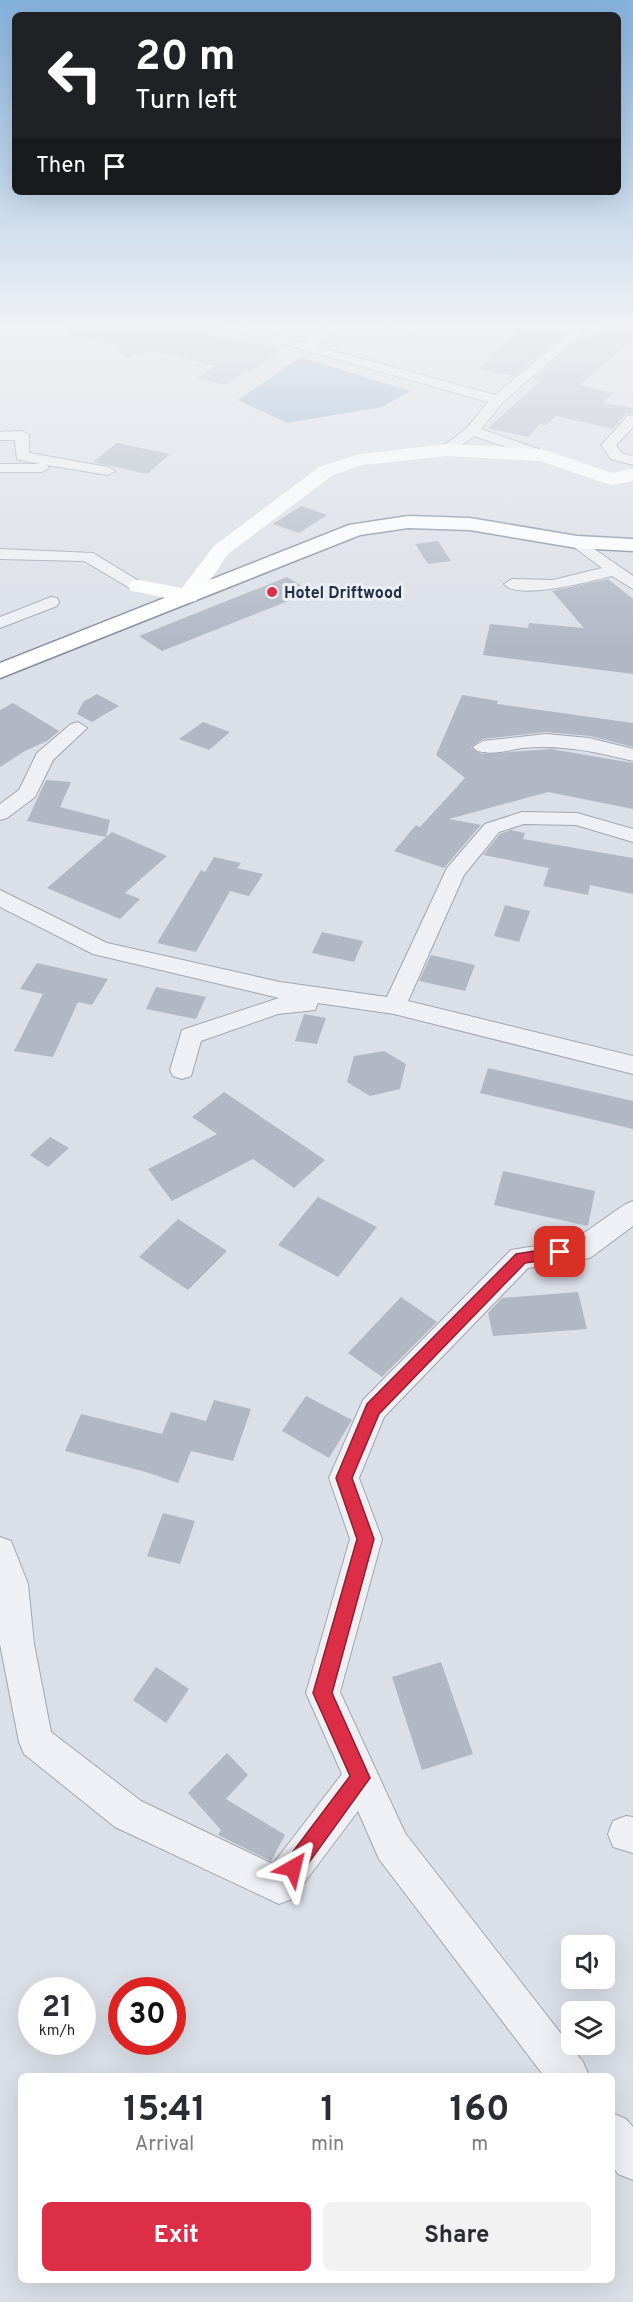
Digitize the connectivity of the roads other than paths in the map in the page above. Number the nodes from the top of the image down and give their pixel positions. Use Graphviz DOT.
graph roads {
  1 [pos="470,432"];
  2 [pos="476,432"];
  3 [pos="621,432"];
  4 [pos="0,436"];
  5 [pos="447,450"];
  6 [pos="542,455"];
  7 [pos="633,461"];
  8 [pos="0,468"];
  9 [pos="633,475"];
  10 [pos="578,542"];
  11 [pos="633,545"];
  12 [pos="0,554"];
  13 [pos="615,570"];
  14 [pos="512,584"];
  15 [pos="633,584"];
  16 [pos="139,586"];
  17 [pos="188,596"];
  18 [pos="51,602"];
  19 [pos="0,623"];
  20 [pos="0,671"];
  21 [pos="78,728"];
  22 [pos="483,747"];
  23 [pos="633,755"];
  24 [pos="0,814"];
  25 [pos="633,836"];
  26 [pos="0,897"];
  27 [pos="358,1001"];
  28 [pos="394,1006"];
  29 [pos="633,1065"];
  30 [pos="182,1070"];
  31 [pos="633,1212"];
  32 [pos="0,1552"];
  33 [pos="6,1582"];
  34 [pos="361,1778"];
  35 [pos="567,2073"];
  36 [pos="615,2137"];
  37 [pos="633,2159"];
  1 -- 5 [label="street"];
  2 -- 6 [label="street"];
  3 -- 7 [label="street"];
  4 -- 8 [label="street"];
  5 -- 6 [label="main road"];
  5 -- 17 [label="main road"];
  6 -- 9 [label="main road"];
  10 -- 11 [label="main road"];
  10 -- 13 [label="street"];
  10 -- 17 [label="main road"];
  12 -- 16 [label="street"];
  13 -- 14 [label="street"];
  13 -- 15 [label="street"];
  16 -- 17 [label="main road"];
  17 -- 20 [label="main road"];
  18 -- 19 [label="street"];
  21 -- 24 [label="street"];
  22 -- 23 [label="street"];
  25 -- 28 [label="street"];
  26 -- 27 [label="street"];
  27 -- 28 [label="street"];
  27 -- 30 [label="street"];
  28 -- 29 [label="street"];
  31 -- 34 [label="street"];
  32 -- 33 [label="street"];
  33 -- 34 [label="street"];
  34 -- 35 [label="street"];
  36 -- 37 [label="street"];
}
